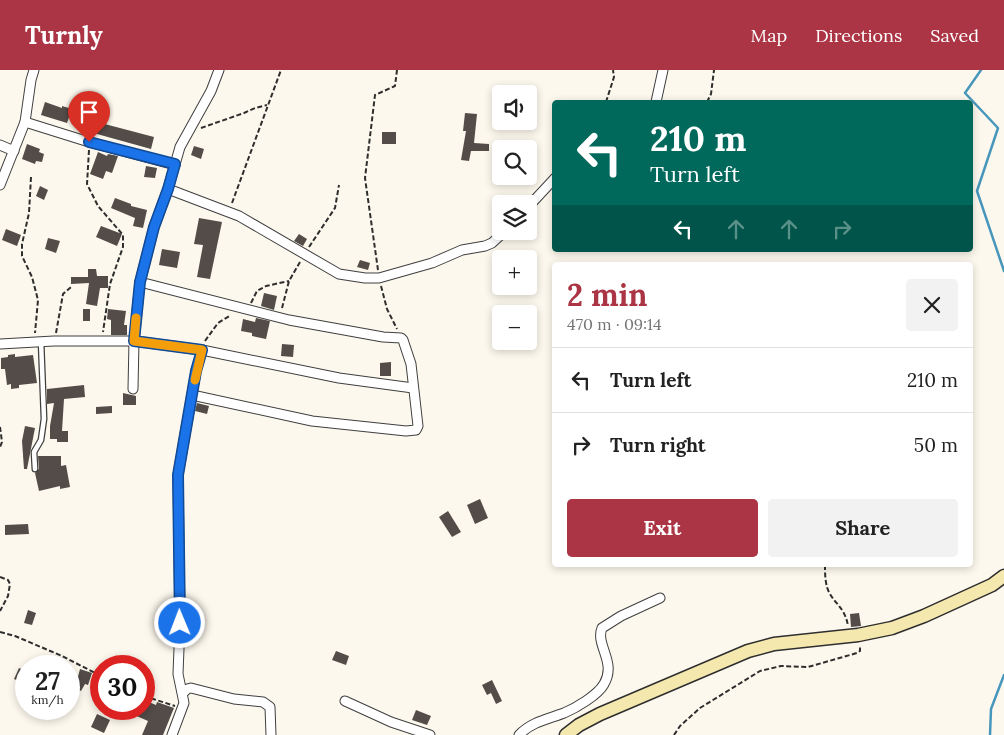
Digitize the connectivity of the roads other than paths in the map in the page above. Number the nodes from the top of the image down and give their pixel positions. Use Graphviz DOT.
graph roads {
  1 [pos="34,70"];
  2 [pos="219,70"];
  3 [pos="663,70"];
  4 [pos="656,100"];
  5 [pos="25,122"];
  6 [pos="0,145"];
  7 [pos="14,150"];
  8 [pos="175,164"];
  9 [pos="552,181"];
  10 [pos="0,185"];
  11 [pos="168,189"];
  12 [pos="537,197"];
  13 [pos="495,240"];
  14 [pos="140,282"];
  15 [pos="134,341"];
  16 [pos="37,342"];
  17 [pos="0,344"];
  18 [pos="197,349"];
  19 [pos="414,388"];
  20 [pos="132,389"];
  21 [pos="192,395"];
  22 [pos="35,468"];
  23 [pos="1004,576"];
  24 [pos="660,598"];
  25 [pos="183,693"];
  26 [pos="345,701"];
  27 [pos="172,735"];
  28 [pos="271,735"];
  29 [pos="430,735"];
  30 [pos="519,735"];
  31 [pos="566,735"];
  1 -- 5 [label="street"];
  2 -- 8 [label="street"];
  3 -- 4 [label="street"];
  5 -- 7 [label="street"];
  5 -- 8 [label="street"];
  6 -- 7 [label="street"];
  7 -- 10 [label="street"];
  8 -- 11 [label="street"];
  9 -- 12 [label="street"];
  11 -- 13 [label="street"];
  11 -- 14 [label="street"];
  14 -- 15 [label="street"];
  14 -- 19 [label="street"];
  15 -- 16 [label="street"];
  15 -- 18 [label="street"];
  15 -- 20 [label="street"];
  16 -- 17 [label="street"];
  16 -- 22 [label="lane"];
  18 -- 19 [label="street"];
  18 -- 21 [label="street"];
  19 -- 21 [label="street"];
  21 -- 25 [label="street"];
  23 -- 31 [label="street"];
  24 -- 30 [label="street"];
  25 -- 27 [label="street"];
  25 -- 28 [label="street"];
  26 -- 29 [label="street"];
}
